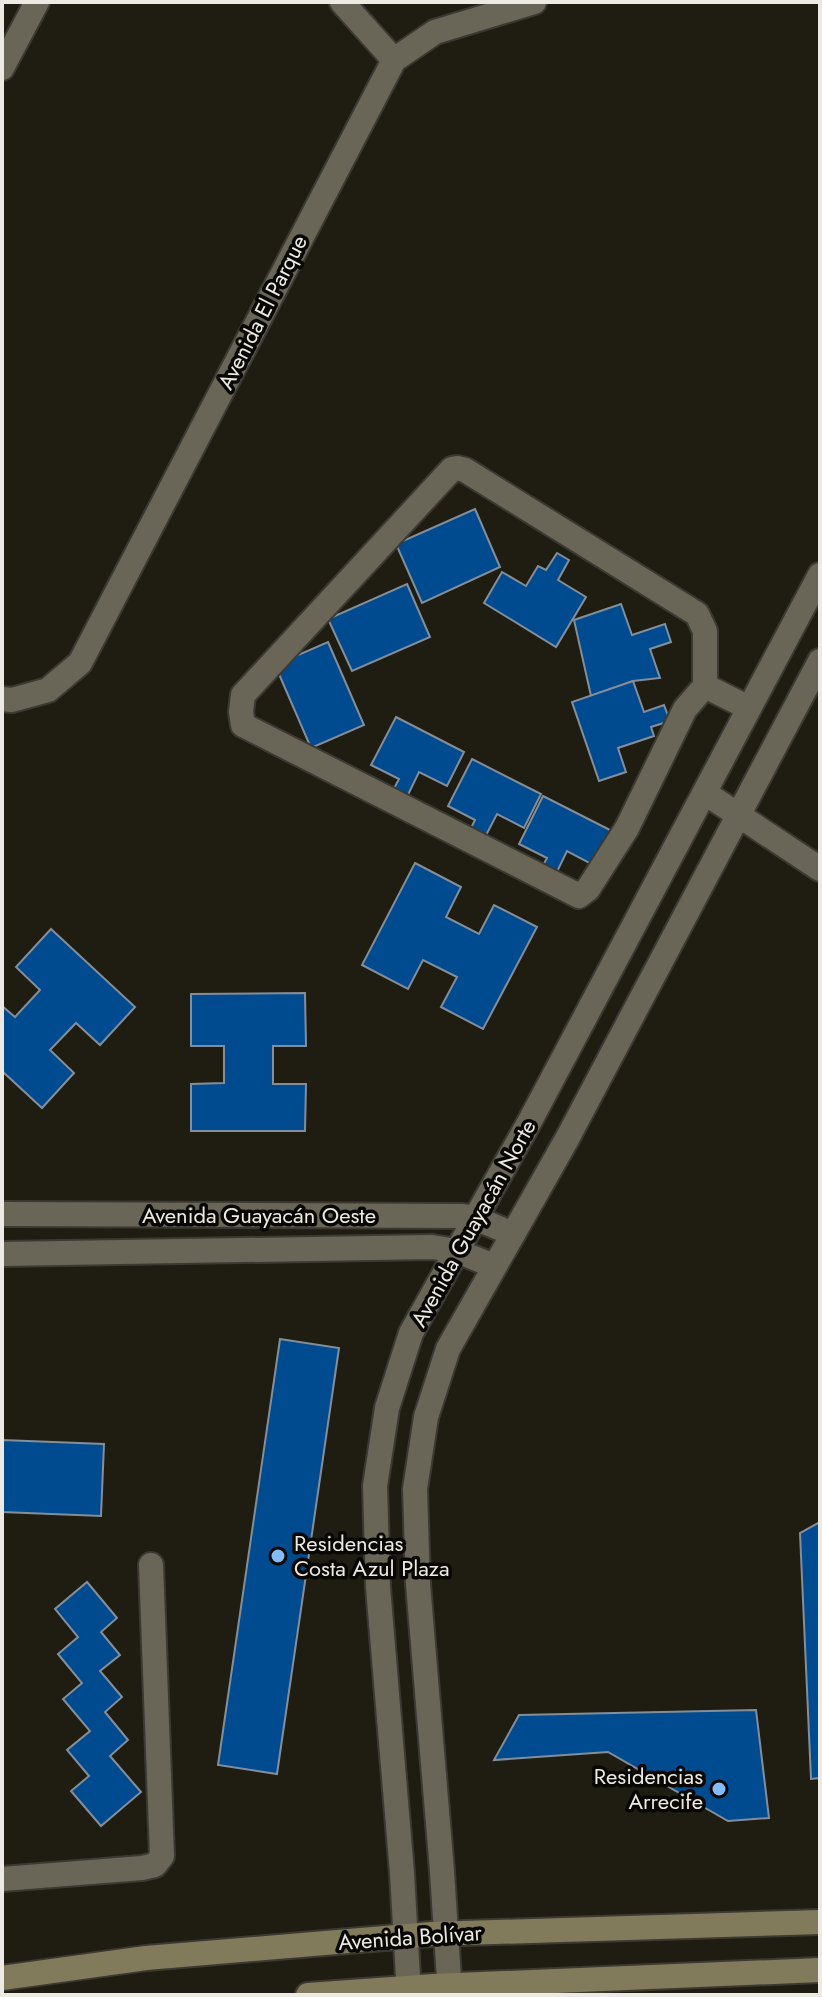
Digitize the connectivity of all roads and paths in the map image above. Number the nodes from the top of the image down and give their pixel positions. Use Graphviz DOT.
graph roads {
  1 [pos="37,2"];
  2 [pos="342,2"];
  3 [pos="534,2"];
  4 [pos="394,60"];
  5 [pos="2,68"];
  6 [pos="820,575"];
  7 [pos="817,675"];
  8 [pos="705,686"];
  9 [pos="2,699"];
  10 [pos="749,708"];
  11 [pos="705,793"];
  12 [pos="739,815"];
  13 [pos="820,869"];
  14 [pos="2,1214"];
  15 [pos="475,1218"];
  16 [pos="513,1234"];
  17 [pos="457,1251"];
  18 [pos="2,1254"];
  19 [pos="494,1266"];
  20 [pos="151,1565"];
  21 [pos="2,1879"];
  22 [pos="820,1922"];
  23 [pos="446,1933"];
  24 [pos="405,1936"];
  25 [pos="820,1970"];
  26 [pos="2,1978"];
  27 [pos="449,1990"];
  28 [pos="409,1991"];
  29 [pos="308,1995"];
  1 -- 5 [label="street"];
  2 -- 4 [label="street"];
  3 -- 4 [label="street, Avenida El Parque"];
  4 -- 9 [label="street, Avenida El Parque"];
  6 -- 10 [label="street, Avenida Guayacán Norte"];
  7 -- 12 [label="street, Avenida Guayacán Norte"];
  8 -- 8 [label="street"];
  8 -- 10 [label="street"];
  10 -- 11 [label="street, Avenida Guayacán Norte"];
  11 -- 12 [label="street"];
  11 -- 15 [label="street, Avenida Guayacán Norte"];
  12 -- 13 [label="street"];
  12 -- 16 [label="street, Avenida Guayacán Norte"];
  14 -- 15 [label="street, Avenida Guayacán Oeste"];
  15 -- 16 [label="street, Avenida Guayacán Oeste"];
  15 -- 17 [label="street, Avenida Guayacán Norte"];
  16 -- 19 [label="street, Avenida Guayacán Norte"];
  17 -- 18 [label="street, Avenida Guayacán Oeste"];
  17 -- 19 [label="street, Avenida Guayacán Oeste"];
  17 -- 24 [label="street, Avenida Guayacán Norte"];
  19 -- 23 [label="street, Avenida Guayacán Norte"];
  20 -- 21 [label="street"];
  22 -- 23 [label="street, Avenida Bolívar"];
  23 -- 24 [label="street, Avenida Bolívar"];
  23 -- 27 [label="street, Avenida Guayacán Norte"];
  24 -- 26 [label="street, Avenida Bolívar"];
  24 -- 28 [label="street, Avenida Guayacán Norte"];
  25 -- 27 [label="street"];
  27 -- 28 [label="street"];
  28 -- 29 [label="street"];
}
